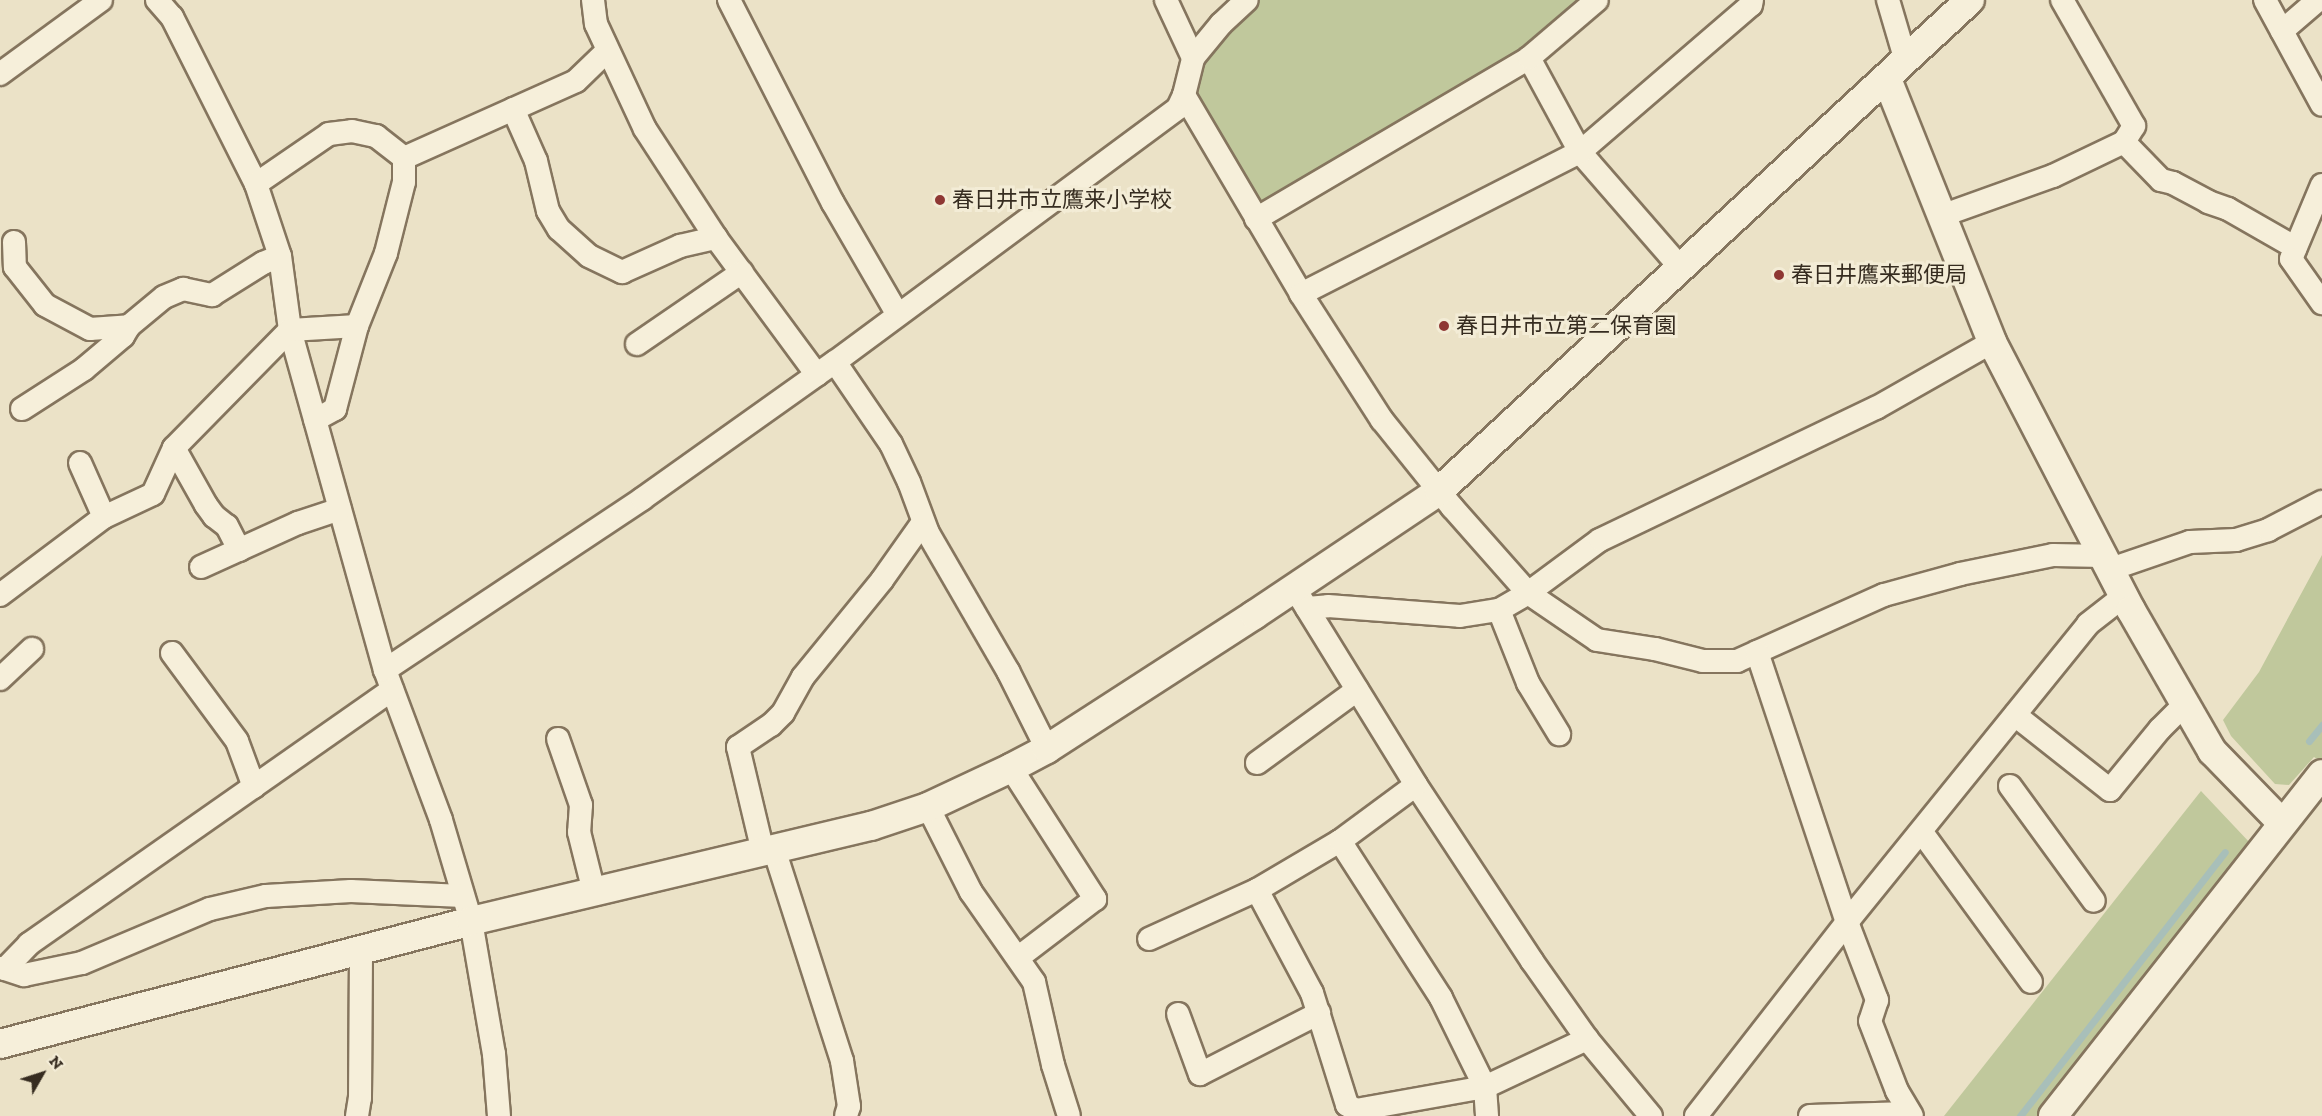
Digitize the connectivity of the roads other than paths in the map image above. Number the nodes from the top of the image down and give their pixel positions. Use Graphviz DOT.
graph roads {
  1 [pos="101,0"];
  2 [pos="157,0"];
  3 [pos="593,0"];
  4 [pos="729,0"];
  5 [pos="1166,0"];
  6 [pos="1247,0"];
  7 [pos="1597,0"];
  8 [pos="1752,0"];
  9 [pos="1888,0"];
  10 [pos="1970,0"];
  11 [pos="2062,0"];
  12 [pos="2265,0"];
  13 [pos="2318,0"];
  14 [pos="2282,31"];
  15 [pos="607,51"];
  16 [pos="1193,58"];
  17 [pos="1529,58"];
  18 [pos="1896,70"];
  19 [pos="0,74"];
  20 [pos="1184,95"];
  21 [pos="2322,105"];
  22 [pos="513,109"];
  23 [pos="2124,142"];
  24 [pos="1580,152"];
  25 [pos="404,158"];
  26 [pos="256,184"];
  27 [pos="2322,185"];
  28 [pos="1941,216"];
  29 [pos="1256,219"];
  30 [pos="716,238"];
  31 [pos="14,242"];
  32 [pos="2296,248"];
  33 [pos="280,256"];
  34 [pos="1681,268"];
  35 [pos="741,272"];
  36 [pos="1301,294"];
  37 [pos="2322,303"];
  38 [pos="898,315"];
  39 [pos="129,326"];
  40 [pos="357,326"];
  41 [pos="290,330"];
  42 [pos="1992,342"];
  43 [pos="637,344"];
  44 [pos="826,369"];
  45 [pos="22,409"];
  46 [pos="315,420"];
  47 [pos="174,448"];
  48 [pos="80,463"];
  49 [pos="1439,491"];
  50 [pos="2322,502"];
  51 [pos="340,508"];
  52 [pos="104,517"];
  53 [pos="923,522"];
  54 [pos="239,550"];
  55 [pos="2108,563"];
  56 [pos="201,567"];
  57 [pos="1528,593"];
  58 [pos="0,595"];
  59 [pos="2124,596"];
  60 [pos="1300,598"];
  61 [pos="1499,610"];
  62 [pos="32,649"];
  63 [pos="1757,652"];
  64 [pos="172,653"];
  65 [pos="0,679"];
  66 [pos="389,680"];
  67 [pos="1358,690"];
  68 [pos="2184,705"];
  69 [pos="2015,715"];
  70 [pos="1559,735"];
  71 [pos="558,739"];
  72 [pos="1047,749"];
  73 [pos="1257,763"];
  74 [pos="1011,768"];
  75 [pos="1416,785"];
  76 [pos="2010,786"];
  77 [pos="254,787"];
  78 [pos="2317,789"];
  79 [pos="928,807"];
  80 [pos="2282,824"];
  81 [pos="1926,838"];
  82 [pos="1340,841"];
  83 [pos="769,850"];
  84 [pos="1257,890"];
  85 [pos="594,892"];
  86 [pos="2094,901"];
  87 [pos="467,908"];
  88 [pos="1847,922"];
  89 [pos="1149,939"];
  90 [pos="361,950"];
  91 [pos="1019,957"];
  92 [pos="2,968"];
  93 [pos="2031,982"];
  94 [pos="1319,1013"];
  95 [pos="1178,1014"];
  96 [pos="1587,1039"];
  97 [pos="0,1044"];
  98 [pos="1485,1087"];
  99 [pos="1910,1114"];
  100 [pos="357,1116"];
  101 [pos="499,1116"];
  102 [pos="846,1116"];
  103 [pos="1069,1116"];
  104 [pos="1487,1116"];
  105 [pos="1651,1116"];
  106 [pos="1696,1116"];
  107 [pos="1810,1116"];
  108 [pos="2053,1116"];
  1 -- 19 [label="street"];
  2 -- 26 [label="street"];
  3 -- 15 [label="street"];
  4 -- 38 [label="street"];
  5 -- 16 [label="street"];
  6 -- 16 [label="street"];
  7 -- 17 [label="street"];
  8 -- 24 [label="street"];
  9 -- 18 [label="street"];
  10 -- 18 [label="street"];
  11 -- 23 [label="street"];
  12 -- 14 [label="street"];
  13 -- 14 [label="street"];
  14 -- 21 [label="street"];
  15 -- 22 [label="street"];
  15 -- 30 [label="street"];
  16 -- 20 [label="street"];
  17 -- 24 [label="street"];
  17 -- 29 [label="street"];
  18 -- 28 [label="street"];
  18 -- 34 [label="street"];
  20 -- 29 [label="street"];
  20 -- 38 [label="street"];
  22 -- 25 [label="street"];
  22 -- 30 [label="street"];
  23 -- 28 [label="street"];
  23 -- 32 [label="street"];
  24 -- 34 [label="street"];
  24 -- 36 [label="street"];
  25 -- 26 [label="street"];
  25 -- 40 [label="street"];
  26 -- 33 [label="street"];
  27 -- 32 [label="street"];
  28 -- 42 [label="street"];
  29 -- 36 [label="street"];
  30 -- 35 [label="street"];
  31 -- 39 [label="street"];
  32 -- 37 [label="street"];
  33 -- 39 [label="street"];
  33 -- 41 [label="street"];
  34 -- 49 [label="street"];
  35 -- 43 [label="street"];
  35 -- 44 [label="street"];
  36 -- 49 [label="street"];
  38 -- 44 [label="street"];
  39 -- 45 [label="street"];
  40 -- 41 [label="street"];
  40 -- 46 [label="street"];
  41 -- 46 [label="street"];
  41 -- 47 [label="street"];
  42 -- 55 [label="street"];
  42 -- 57 [label="street"];
  44 -- 53 [label="street"];
  44 -- 66 [label="street"];
  46 -- 51 [label="street"];
  47 -- 52 [label="street"];
  47 -- 54 [label="street"];
  48 -- 52 [label="street"];
  49 -- 57 [label="street"];
  49 -- 60 [label="street"];
  50 -- 55 [label="street"];
  51 -- 54 [label="street"];
  51 -- 66 [label="street"];
  52 -- 58 [label="street"];
  53 -- 72 [label="street"];
  53 -- 83 [label="street"];
  54 -- 56 [label="street"];
  55 -- 59 [label="street"];
  55 -- 63 [label="street"];
  57 -- 61 [label="street"];
  57 -- 63 [label="street"];
  59 -- 68 [label="street"];
  59 -- 69 [label="street"];
  60 -- 61 [label="street"];
  60 -- 67 [label="street"];
  60 -- 72 [label="street"];
  61 -- 70 [label="street"];
  62 -- 65 [label="street"];
  63 -- 88 [label="street"];
  64 -- 77 [label="street"];
  66 -- 77 [label="street"];
  66 -- 87 [label="street"];
  67 -- 73 [label="street"];
  67 -- 75 [label="street"];
  68 -- 69 [label="street"];
  68 -- 80 [label="street"];
  69 -- 88 [label="street"];
  71 -- 85 [label="street"];
  72 -- 74 [label="street"];
  74 -- 79 [label="street"];
  74 -- 91 [label="street"];
  75 -- 82 [label="street"];
  75 -- 96 [label="street"];
  76 -- 86 [label="street"];
  77 -- 92 [label="street"];
  78 -- 80 [label="street"];
  79 -- 83 [label="street"];
  79 -- 91 [label="street"];
  80 -- 108 [label="street"];
  81 -- 93 [label="street"];
  82 -- 84 [label="street"];
  82 -- 98 [label="street"];
  83 -- 85 [label="street"];
  83 -- 102 [label="street"];
  84 -- 89 [label="street"];
  84 -- 94 [label="street"];
  85 -- 87 [label="street"];
  87 -- 90 [label="street"];
  87 -- 92 [label="street"];
  87 -- 101 [label="street"];
  88 -- 99 [label="street"];
  88 -- 106 [label="street"];
  90 -- 97 [label="street"];
  90 -- 100 [label="street"];
  91 -- 103 [label="street"];
  94 -- 95 [label="street"];
  94 -- 98 [label="street"];
  96 -- 98 [label="street"];
  96 -- 105 [label="street"];
  98 -- 104 [label="street"];
  99 -- 107 [label="street"];
}
